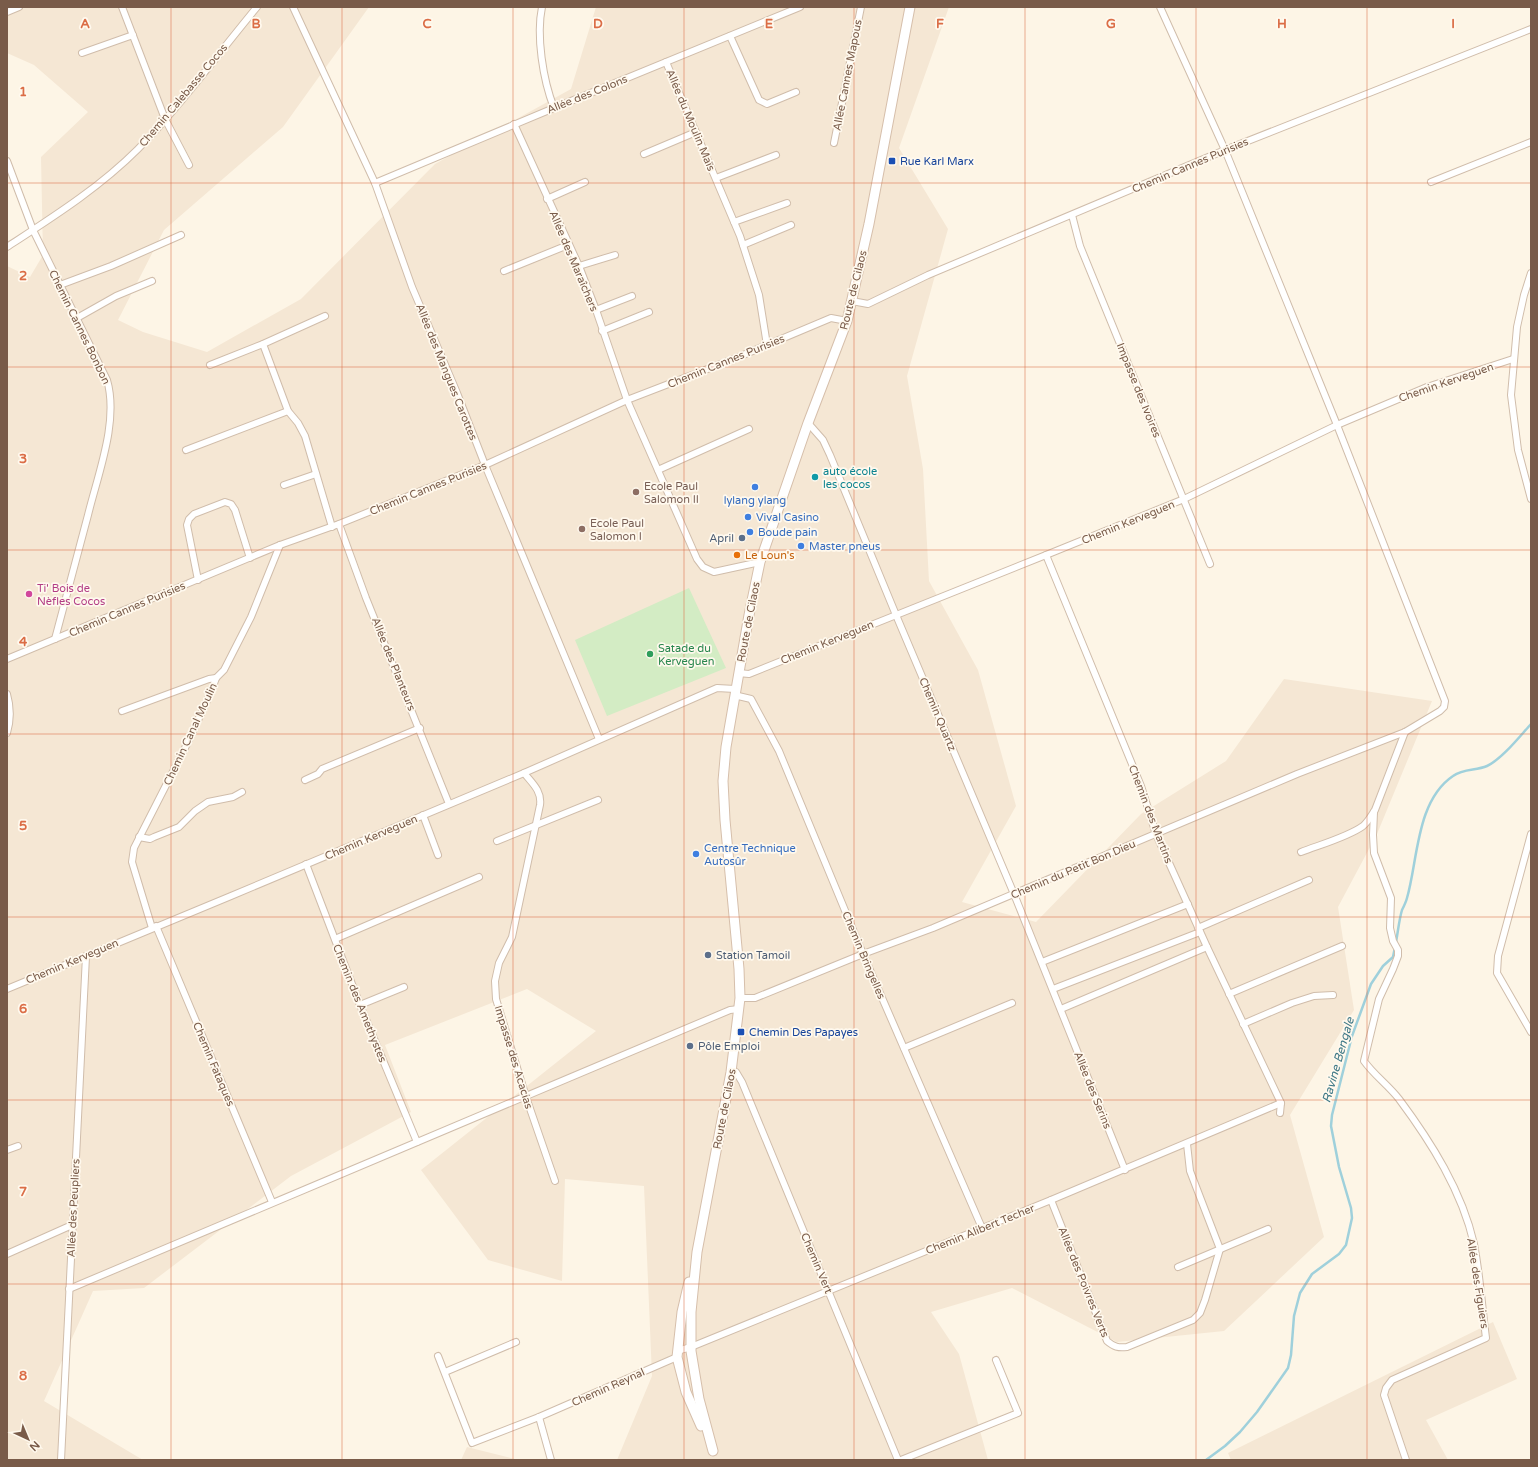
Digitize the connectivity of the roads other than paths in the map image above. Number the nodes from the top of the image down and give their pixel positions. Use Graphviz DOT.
graph roads {
  1 [pos="19,7"];
  2 [pos="122,7"];
  3 [pos="257,7"];
  4 [pos="293,7"];
  5 [pos="542,7"];
  6 [pos="800,7"];
  7 [pos="861,7"];
  8 [pos="910,7"];
  9 [pos="1160,7"];
  10 [pos="7,12"];
  11 [pos="1531,29"];
  12 [pos="133,35"];
  13 [pos="730,36"];
  14 [pos="82,53"];
  15 [pos="666,62"];
  16 [pos="796,92"];
  17 [pos="554,108"];
  18 [pos="165,119"];
  19 [pos="514,124"];
  20 [pos="696,132"];
  21 [pos="1531,142"];
  22 [pos="834,143"];
  23 [pos="1225,150"];
  24 [pos="644,154"];
  25 [pos="776,155"];
  26 [pos="7,161"];
  27 [pos="189,165"];
  28 [pos="716,178"];
  29 [pos="584,182"];
  30 [pos="1431,182"];
  31 [pos="375,183"];
  32 [pos="547,199"];
  33 [pos="787,203"];
  34 [pos="1072,214"];
  35 [pos="734,222"];
  36 [pos="791,225"];
  37 [pos="33,230"];
  38 [pos="181,236"];
  39 [pos="568,245"];
  40 [pos="743,245"];
  41 [pos="7,247"];
  42 [pos="614,255"];
  43 [pos="578,266"];
  44 [pos="504,271"];
  45 [pos="1531,273"];
  46 [pos="152,281"];
  47 [pos="60,285"];
  48 [pos="632,296"];
  49 [pos="852,301"];
  50 [pos="596,310"];
  51 [pos="649,312"];
  52 [pos="325,316"];
  53 [pos="76,318"];
  54 [pos="847,321"];
  55 [pos="602,331"];
  56 [pos="263,344"];
  57 [pos="767,345"];
  58 [pos="1513,359"];
  59 [pos="210,365"];
  60 [pos="628,400"];
  61 [pos="288,411"];
  62 [pos="808,423"];
  63 [pos="1337,425"];
  64 [pos="749,429"];
  65 [pos="186,450"];
  66 [pos="485,465"];
  67 [pos="658,470"];
  68 [pos="316,474"];
  69 [pos="284,485"];
  70 [pos="1184,498"];
  71 [pos="1531,498"];
  72 [pos="339,524"];
  73 [pos="332,527"];
  74 [pos="280,545"];
  75 [pos="1046,556"];
  76 [pos="250,558"];
  77 [pos="760,562"];
  78 [pos="1210,564"];
  79 [pos="198,580"];
  80 [pos="896,615"];
  81 [pos="55,639"];
  82 [pos="7,659"];
  83 [pos="738,673"];
  84 [pos="216,678"];
  85 [pos="735,692"];
  86 [pos="7,694"];
  87 [pos="122,711"];
  88 [pos="420,728"];
  89 [pos="1405,732"];
  90 [pos="7,733"];
  91 [pos="599,738"];
  92 [pos="524,772"];
  93 [pos="305,780"];
  94 [pos="242,792"];
  95 [pos="598,800"];
  96 [pos="449,804"];
  97 [pos="1374,812"];
  98 [pos="423,815"];
  99 [pos="535,826"];
  100 [pos="1156,834"];
  101 [pos="1531,834"];
  102 [pos="139,837"];
  103 [pos="497,841"];
  104 [pos="1301,852"];
  105 [pos="438,855"];
  106 [pos="306,864"];
  107 [pos="479,877"];
  108 [pos="1308,880"];
  109 [pos="1014,894"];
  110 [pos="1188,904"];
  111 [pos="154,927"];
  112 [pos="1199,930"];
  113 [pos="335,939"];
  114 [pos="1342,946"];
  115 [pos="1207,947"];
  116 [pos="863,954"];
  117 [pos="86,956"];
  118 [pos="1042,962"];
  119 [pos="404,987"];
  120 [pos="7,989"];
  121 [pos="1053,989"];
  122 [pos="1229,994"];
  123 [pos="1333,995"];
  124 [pos="740,998"];
  125 [pos="1012,1003"];
  126 [pos="360,1005"];
  127 [pos="739,1009"];
  128 [pos="1061,1009"];
  129 [pos="1244,1024"];
  130 [pos="1531,1032"];
  131 [pos="904,1048"];
  132 [pos="731,1072"];
  133 [pos="526,1097"];
  134 [pos="1281,1103"];
  135 [pos="1280,1113"];
  136 [pos="417,1142"];
  137 [pos="1187,1144"];
  138 [pos="18,1146"];
  139 [pos="7,1150"];
  140 [pos="1125,1170"];
  141 [pos="555,1181"];
  142 [pos="1051,1200"];
  143 [pos="272,1202"];
  144 [pos="72,1225"];
  145 [pos="982,1228"];
  146 [pos="1268,1229"];
  147 [pos="1220,1249"];
  148 [pos="697,1252"];
  149 [pos="7,1254"];
  150 [pos="1178,1267"];
  151 [pos="69,1289"];
  152 [pos="829,1291"];
  153 [pos="516,1342"];
  154 [pos="691,1347"];
  155 [pos="677,1354"];
  156 [pos="438,1356"];
  157 [pos="996,1360"];
  158 [pos="445,1372"];
  159 [pos="698,1410"];
  160 [pos="539,1417"];
  161 [pos="715,1456"];
  162 [pos="61,1460"];
  163 [pos="551,1460"];
  164 [pos="900,1460"];
  165 [pos="1406,1460"];
  1 -- 10 [label="street"];
  2 -- 12 [label="street"];
  3 -- 18 [label="street, Chemin Calebasse Cocos"];
  4 -- 31 [label="street, Allée des Mangues Carottes"];
  5 -- 17 [label="street"];
  6 -- 13 [label="street, Allée des Colons"];
  7 -- 22 [label="street, Allée Cannes Mapous"];
  8 -- 49 [label="main road, Route de Cilaos"];
  9 -- 23 [label="street"];
  11 -- 23 [label="street, Chemin Cannes Purisies"];
  12 -- 14 [label="street"];
  12 -- 18 [label="street"];
  13 -- 15 [label="street, Allée des Colons"];
  13 -- 16 [label="street"];
  15 -- 17 [label="street, Allée des Colons"];
  15 -- 20 [label="street, Allée du Moulin Maïs"];
  17 -- 19 [label="street, Allée des Colons"];
  18 -- 27 [label="street"];
  18 -- 37 [label="street, Chemin Calebasse Cocos"];
  19 -- 31 [label="street, Allée des Colons"];
  19 -- 32 [label="street, Allée des Maraîchers"];
  20 -- 24 [label="street"];
  20 -- 28 [label="street, Allée du Moulin Maïs"];
  21 -- 30 [label="street"];
  23 -- 34 [label="street, Chemin Cannes Purisies"];
  23 -- 63 [label="street"];
  25 -- 28 [label="street, Allée du Moulin Maïs"];
  26 -- 37 [label="street, Chemin Cannes Bonbon"];
  28 -- 35 [label="street, Allée du Moulin Maïs"];
  29 -- 32 [label="street"];
  31 -- 66 [label="street, Allée des Mangues Carottes"];
  32 -- 39 [label="street, Allée des Maraîchers"];
  33 -- 35 [label="street"];
  34 -- 49 [label="street, Chemin Cannes Purisies"];
  34 -- 70 [label="street, Impasse des Ivoires"];
  35 -- 40 [label="street, Allée du Moulin Maïs"];
  36 -- 40 [label="street"];
  37 -- 41 [label="street, Chemin Calebasse Cocos"];
  37 -- 47 [label="street, Chemin Cannes Bonbon"];
  38 -- 47 [label="street"];
  39 -- 43 [label="street, Allée des Maraîchers"];
  39 -- 44 [label="street"];
  40 -- 57 [label="street, Allée du Moulin Maïs"];
  42 -- 43 [label="street"];
  43 -- 50 [label="street, Allée des Maraîchers"];
  45 -- 58 [label="street"];
  46 -- 53 [label="street"];
  47 -- 53 [label="street, Chemin Cannes Bonbon"];
  48 -- 50 [label="street"];
  49 -- 54 [label="main road, Route de Cilaos"];
  50 -- 55 [label="street, Allée des Maraîchers"];
  51 -- 55 [label="street"];
  52 -- 56 [label="street"];
  53 -- 81 [label="street, Chemin Cannes Bonbon"];
  54 -- 57 [label="street, Chemin Cannes Purisies"];
  54 -- 62 [label="main road, Route de Cilaos"];
  55 -- 60 [label="street, Allée des Maraîchers"];
  56 -- 59 [label="street"];
  56 -- 61 [label="street"];
  57 -- 60 [label="street, Chemin Cannes Purisies"];
  58 -- 63 [label="street, Chemin Kerveguen"];
  58 -- 71 [label="street"];
  60 -- 66 [label="street, Chemin Cannes Purisies"];
  60 -- 67 [label="street, Allée des Maraîchers"];
  61 -- 65 [label="street"];
  61 -- 68 [label="street"];
  62 -- 77 [label="main road, Route de Cilaos"];
  62 -- 80 [label="street, Chemin Quartz"];
  63 -- 70 [label="street, Chemin Kerveguen"];
  63 -- 89 [label="street, Chemin du Petit Bon Dieu"];
  64 -- 67 [label="street"];
  66 -- 72 [label="street, Chemin Cannes Purisies"];
  66 -- 91 [label="street, Allée des Mangues Carottes"];
  67 -- 77 [label="street, Allée des Maraîchers"];
  68 -- 69 [label="street"];
  68 -- 73 [label="street"];
  70 -- 75 [label="street, Chemin Kerveguen"];
  70 -- 78 [label="street, Impasse des Ivoires"];
  72 -- 73 [label="street, Chemin Cannes Purisies"];
  72 -- 88 [label="street, Allée des Planteurs"];
  73 -- 74 [label="street, Chemin Cannes Purisies"];
  74 -- 76 [label="street, Chemin Cannes Purisies"];
  74 -- 84 [label="street, Chemin Canal Moulin"];
  75 -- 80 [label="street, Chemin Kerveguen"];
  75 -- 100 [label="street, Chemin des Martins"];
  76 -- 79 [label="street, Chemin Cannes Purisies"];
  76 -- 79 [label="street"];
  77 -- 83 [label="main road, Route de Cilaos"];
  79 -- 81 [label="street, Chemin Cannes Purisies"];
  80 -- 83 [label="street, Chemin Kerveguen"];
  80 -- 109 [label="street, Chemin Quartz"];
  81 -- 82 [label="street, Chemin Cannes Purisies"];
  83 -- 85 [label="main road, Route de Cilaos"];
  84 -- 87 [label="street"];
  84 -- 102 [label="street, Chemin Canal Moulin"];
  85 -- 91 [label="street, Chemin Kerveguen"];
  85 -- 116 [label="street, Chemin Bringelles"];
  85 -- 124 [label="main road, Route de Cilaos"];
  86 -- 90 [label="street"];
  88 -- 93 [label="street"];
  88 -- 96 [label="street, Allée des Planteurs"];
  89 -- 97 [label="street"];
  89 -- 100 [label="street, Chemin du Petit Bon Dieu"];
  91 -- 92 [label="street, Chemin Kerveguen"];
  92 -- 96 [label="street, Chemin Kerveguen"];
  92 -- 99 [label="street, Impasse des Acacias"];
  94 -- 102 [label="street"];
  95 -- 99 [label="street"];
  96 -- 98 [label="street, Chemin Kerveguen"];
  97 -- 104 [label="street"];
  97 -- 165 [label="street, Allée des Figuiers"];
  98 -- 105 [label="street"];
  98 -- 106 [label="street, Chemin Kerveguen"];
  99 -- 103 [label="street"];
  99 -- 133 [label="street, Impasse des Acacias"];
  100 -- 109 [label="street, Chemin du Petit Bon Dieu"];
  100 -- 110 [label="street, Chemin des Martins"];
  101 -- 130 [label="street"];
  102 -- 111 [label="street, Chemin Canal Moulin"];
  106 -- 111 [label="street, Chemin Kerveguen"];
  106 -- 113 [label="street, Chemin des Amethystes"];
  107 -- 113 [label="street"];
  108 -- 112 [label="street"];
  109 -- 116 [label="street, Chemin du Petit Bon Dieu"];
  109 -- 118 [label="street, Chemin Quartz"];
  110 -- 112 [label="street, Chemin des Martins"];
  110 -- 118 [label="street"];
  111 -- 117 [label="street, Chemin Kerveguen"];
  111 -- 143 [label="street, Chemin Fataques"];
  112 -- 115 [label="street, Chemin des Martins"];
  112 -- 121 [label="street"];
  113 -- 126 [label="street, Chemin des Amethystes"];
  114 -- 122 [label="street"];
  115 -- 122 [label="street, Chemin des Martins"];
  115 -- 128 [label="street"];
  116 -- 124 [label="street, Chemin du Petit Bon Dieu"];
  116 -- 131 [label="street, Chemin Bringelles"];
  117 -- 120 [label="street, Chemin Kerveguen"];
  117 -- 144 [label="street, Allée des Peupliers"];
  118 -- 121 [label="street, Chemin Quartz"];
  119 -- 126 [label="street"];
  121 -- 128 [label="street, Chemin Quartz"];
  122 -- 129 [label="street, Chemin des Martins"];
  123 -- 129 [label="street"];
  124 -- 127 [label="main road, Route de Cilaos"];
  125 -- 131 [label="street"];
  126 -- 136 [label="street, Chemin des Amethystes"];
  127 -- 132 [label="main road, Route de Cilaos"];
  127 -- 133 [label="street"];
  128 -- 140 [label="street, Allée des Serins"];
  129 -- 134 [label="street, Chemin des Martins"];
  131 -- 145 [label="street, Chemin Bringelles"];
  132 -- 148 [label="main road, Route de Cilaos"];
  132 -- 152 [label="street, Chemin Vert"];
  133 -- 136 [label="street"];
  133 -- 141 [label="street, Impasse des Acacias"];
  134 -- 135 [label="street"];
  134 -- 137 [label="street, Chemin Alibert Techer"];
  136 -- 143 [label="street"];
  137 -- 140 [label="street, Chemin Alibert Techer"];
  137 -- 147 [label="street"];
  138 -- 139 [label="street"];
  140 -- 142 [label="street, Chemin Alibert Techer"];
  142 -- 145 [label="street, Chemin Alibert Techer"];
  142 -- 147 [label="street, Allée des Poivres Verts"];
  143 -- 151 [label="street"];
  144 -- 149 [label="street"];
  144 -- 151 [label="street, Allée des Peupliers"];
  145 -- 152 [label="street, Chemin Alibert Techer"];
  146 -- 147 [label="street"];
  147 -- 150 [label="street"];
  148 -- 154 [label="main road, Route de Cilaos"];
  148 -- 155 [label="main road, Route de Cilaos"];
  151 -- 162 [label="street, Allée des Peupliers"];
  152 -- 154 [label="street, Chemin Alibert Techer"];
  152 -- 164 [label="street, Chemin Vert"];
  153 -- 158 [label="street"];
  154 -- 155 [label="street, Chemin Alibert Techer"];
  154 -- 159 [label="main road, Route de Cilaos"];
  155 -- 159 [label="main road, Route de Cilaos"];
  155 -- 160 [label="street, Chemin Reynal"];
  156 -- 158 [label="street"];
  157 -- 164 [label="street"];
  158 -- 160 [label="street, Chemin Reynal"];
  159 -- 161 [label="main road, Route de Cilaos"];
  160 -- 163 [label="street"];
}
